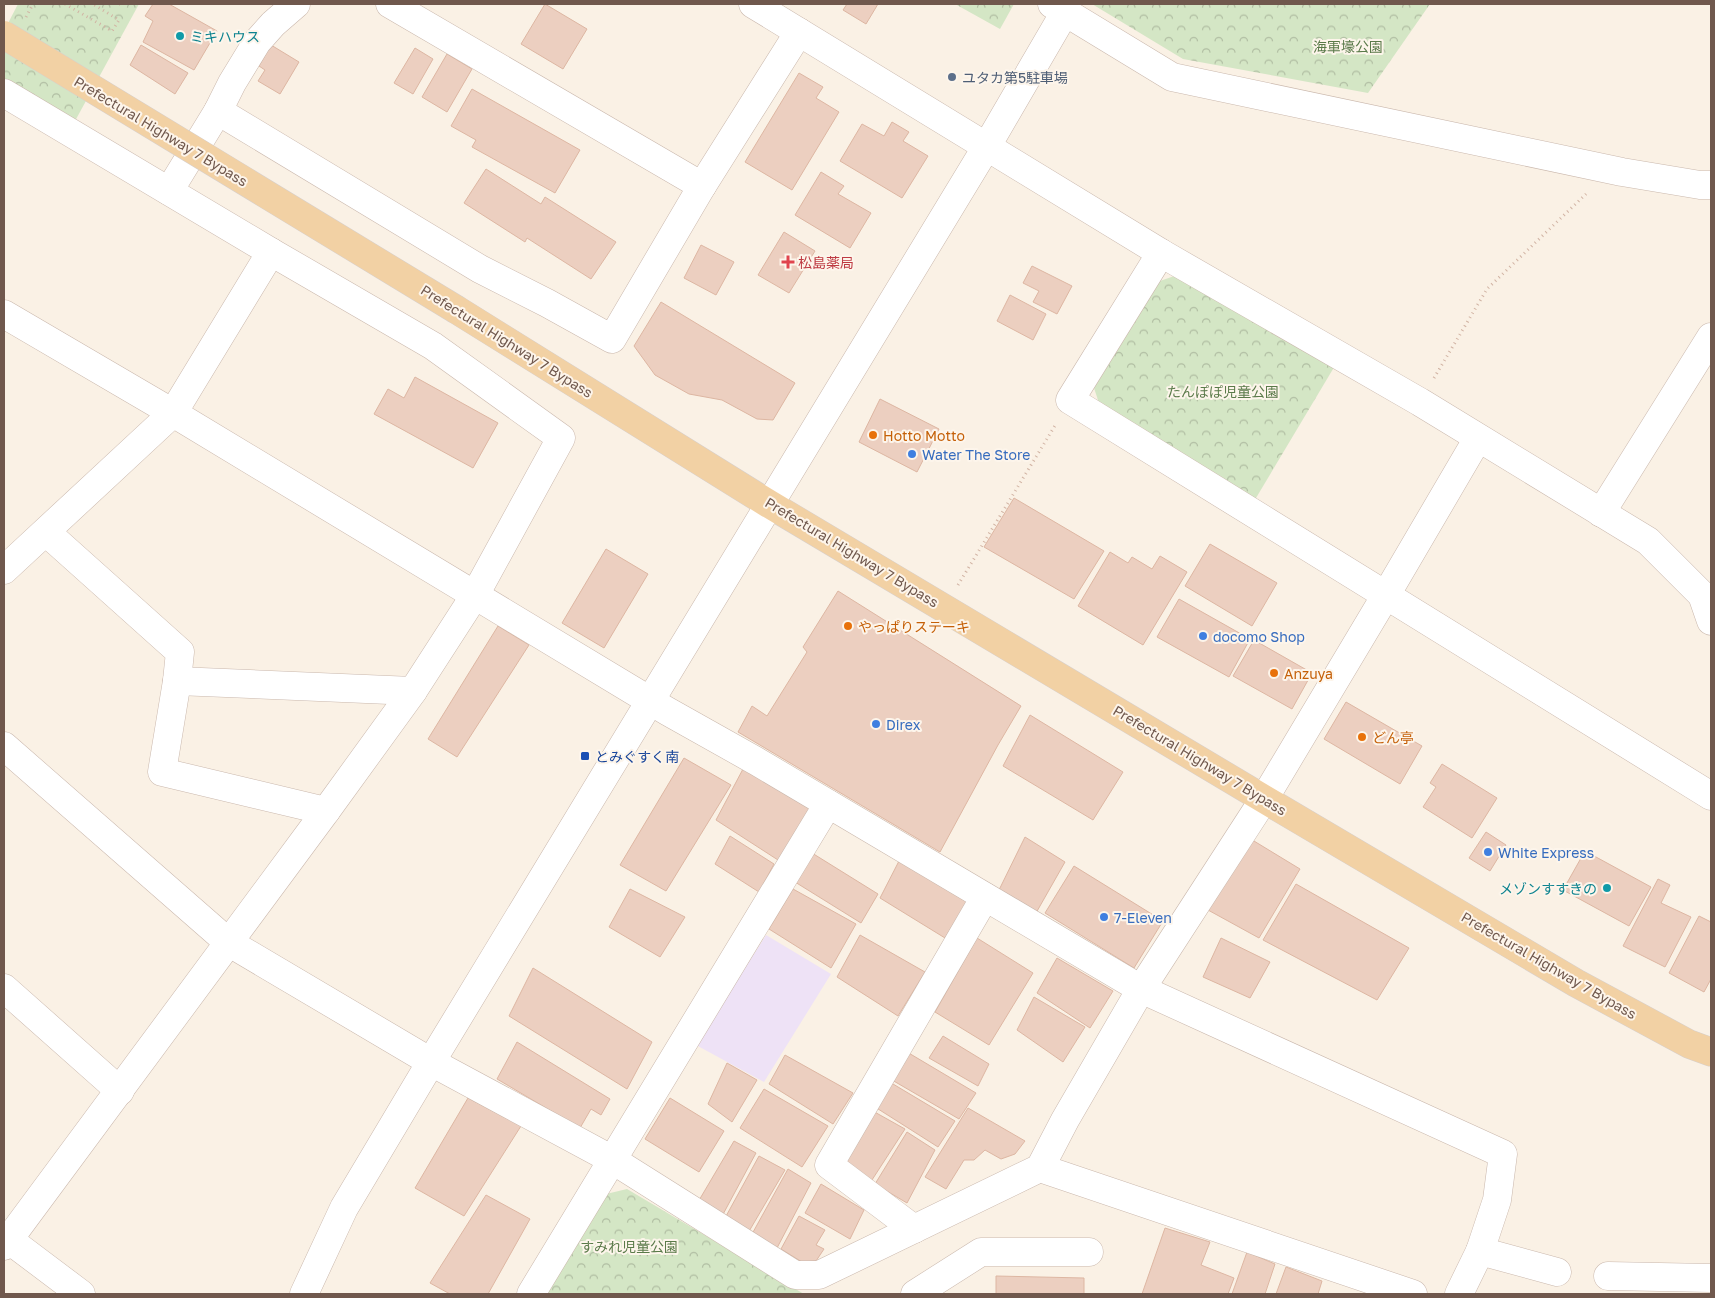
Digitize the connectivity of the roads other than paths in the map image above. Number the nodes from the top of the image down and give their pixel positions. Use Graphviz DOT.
graph roads {
  1 [pos="296,4"];
  2 [pos="390,4"];
  3 [pos="753,4"];
  4 [pos="1058,8"];
  5 [pos="799,32"];
  6 [pos="4,35"];
  7 [pos="4,93"];
  8 [pos="218,111"];
  9 [pos="987,146"];
  10 [pos="1711,185"];
  11 [pos="702,186"];
  12 [pos="169,191"];
  13 [pos="271,252"];
  14 [pos="1161,253"];
  15 [pos="5,316"];
  16 [pos="1711,337"];
  17 [pos="1700,370"];
  18 [pos="173,413"];
  19 [pos="1478,438"];
  20 [pos="769,504"];
  21 [pos="1602,513"];
  22 [pos="46,532"];
  23 [pos="4,570"];
  24 [pos="475,596"];
  25 [pos="1386,596"];
  26 [pos="1711,621"];
  27 [pos="177,681"];
  28 [pos="413,691"];
  29 [pos="649,700"];
  30 [pos="4,746"];
  31 [pos="1711,796"];
  32 [pos="1264,799"];
  33 [pos="828,804"];
  34 [pos="326,811"];
  35 [pos="984,897"];
  36 [pos="228,942"];
  37 [pos="4,988"];
  38 [pos="1141,989"];
  39 [pos="1711,1052"];
  40 [pos="431,1062"];
  41 [pos="120,1090"];
  42 [pos="611,1159"];
  43 [pos="1040,1168"];
  44 [pos="914,1229"];
  45 [pos="5,1240"];
  46 [pos="1480,1250"];
  47 [pos="1089,1252"];
  48 [pos="1557,1272"];
  49 [pos="1608,1276"];
  50 [pos="1711,1278"];
  51 [pos="81,1294"];
  52 [pos="304,1294"];
  53 [pos="531,1294"];
  54 [pos="915,1294"];
  55 [pos="1412,1294"];
  56 [pos="1459,1294"];
  1 -- 8 [label="street"];
  2 -- 11 [label="street"];
  3 -- 5 [label="street"];
  4 -- 9 [label="street"];
  4 -- 10 [label="street"];
  5 -- 9 [label="street"];
  5 -- 11 [label="street"];
  6 -- 20 [label="main road, Prefectural Highway 7 Bypass, bridge"];
  7 -- 12 [label="street"];
  8 -- 11 [label="street"];
  8 -- 12 [label="street"];
  9 -- 14 [label="street"];
  9 -- 20 [label="street"];
  12 -- 13 [label="street"];
  13 -- 18 [label="street"];
  13 -- 24 [label="street"];
  14 -- 19 [label="street"];
  14 -- 25 [label="street"];
  15 -- 18 [label="street"];
  16 -- 17 [label="street"];
  17 -- 21 [label="street"];
  18 -- 22 [label="street"];
  18 -- 24 [label="street"];
  19 -- 21 [label="street"];
  19 -- 25 [label="street"];
  20 -- 29 [label="street"];
  20 -- 32 [label="main road, Prefectural Highway 7 Bypass"];
  21 -- 26 [label="street"];
  22 -- 23 [label="street"];
  22 -- 27 [label="street"];
  24 -- 28 [label="street"];
  24 -- 29 [label="street"];
  25 -- 31 [label="street"];
  25 -- 32 [label="street"];
  27 -- 28 [label="street"];
  27 -- 34 [label="street"];
  28 -- 34 [label="street"];
  29 -- 33 [label="street"];
  29 -- 40 [label="street"];
  30 -- 36 [label="street"];
  32 -- 38 [label="street"];
  32 -- 39 [label="main road, Prefectural Highway 7 Bypass"];
  33 -- 35 [label="street"];
  33 -- 42 [label="street"];
  34 -- 36 [label="street"];
  35 -- 38 [label="street"];
  35 -- 44 [label="street"];
  36 -- 40 [label="street"];
  36 -- 41 [label="street"];
  37 -- 41 [label="street"];
  38 -- 43 [label="street"];
  38 -- 46 [label="street"];
  40 -- 42 [label="street"];
  40 -- 52 [label="street"];
  41 -- 45 [label="street"];
  42 -- 44 [label="street"];
  42 -- 53 [label="street"];
  43 -- 44 [label="street"];
  43 -- 55 [label="street"];
  45 -- 51 [label="street"];
  46 -- 48 [label="street"];
  46 -- 56 [label="street"];
  47 -- 54 [label="street"];
  49 -- 50 [label="street"];
}
